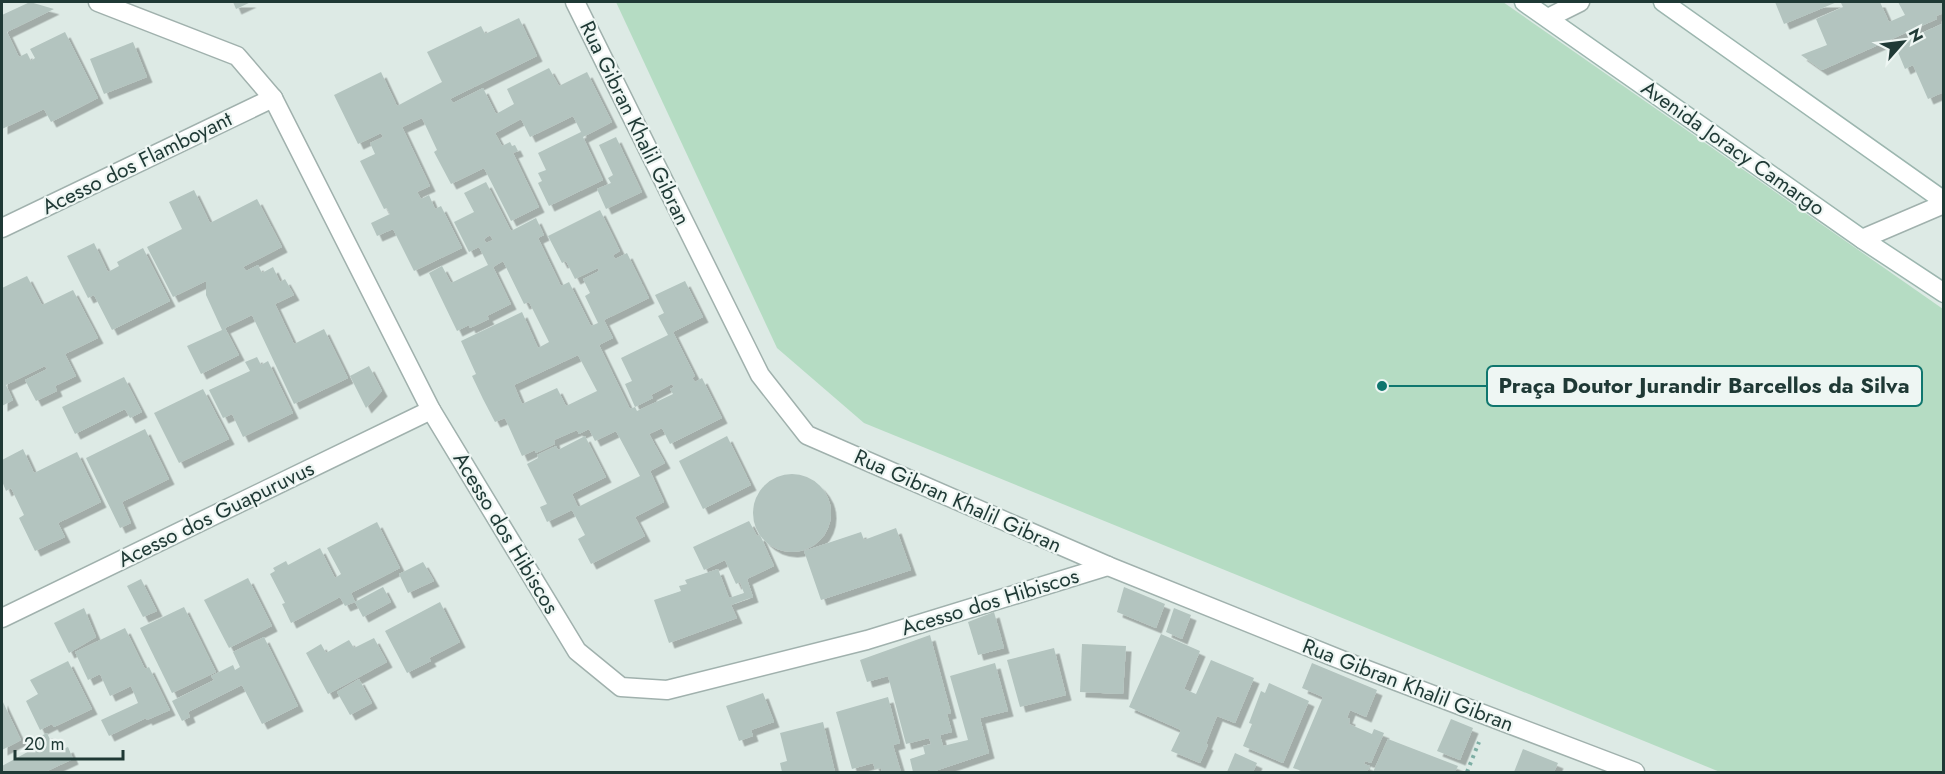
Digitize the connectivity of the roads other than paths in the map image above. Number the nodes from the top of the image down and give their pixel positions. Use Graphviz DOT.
graph roads {
  1 [pos="98,2"];
  2 [pos="575,2"];
  3 [pos="1524,2"];
  4 [pos="1580,2"];
  5 [pos="1663,2"];
  6 [pos="1548,18"];
  7 [pos="273,98"];
  8 [pos="1944,202"];
  9 [pos="2,228"];
  10 [pos="1862,239"];
  11 [pos="1944,293"];
  12 [pos="431,410"];
  13 [pos="1108,566"];
  14 [pos="2,618"];
  15 [pos="1635,772"];
  1 -- 7 [label="street, Acesso dos Hibiscos"];
  2 -- 13 [label="street, Rua Gibran Khalil Gibran"];
  3 -- 6 [label="street, Avenida Joracy Camargo"];
  4 -- 6 [label="street"];
  5 -- 8 [label="street"];
  6 -- 10 [label="street, Avenida Joracy Camargo"];
  7 -- 9 [label="street, Acesso dos Flamboyant"];
  7 -- 12 [label="street, Acesso dos Hibiscos"];
  8 -- 10 [label="street"];
  10 -- 11 [label="street, Avenida Joracy Camargo"];
  12 -- 13 [label="street, Acesso dos Hibiscos"];
  12 -- 14 [label="street, Acesso dos Guapuruvus"];
  13 -- 15 [label="street, Rua Gibran Khalil Gibran"];
}
